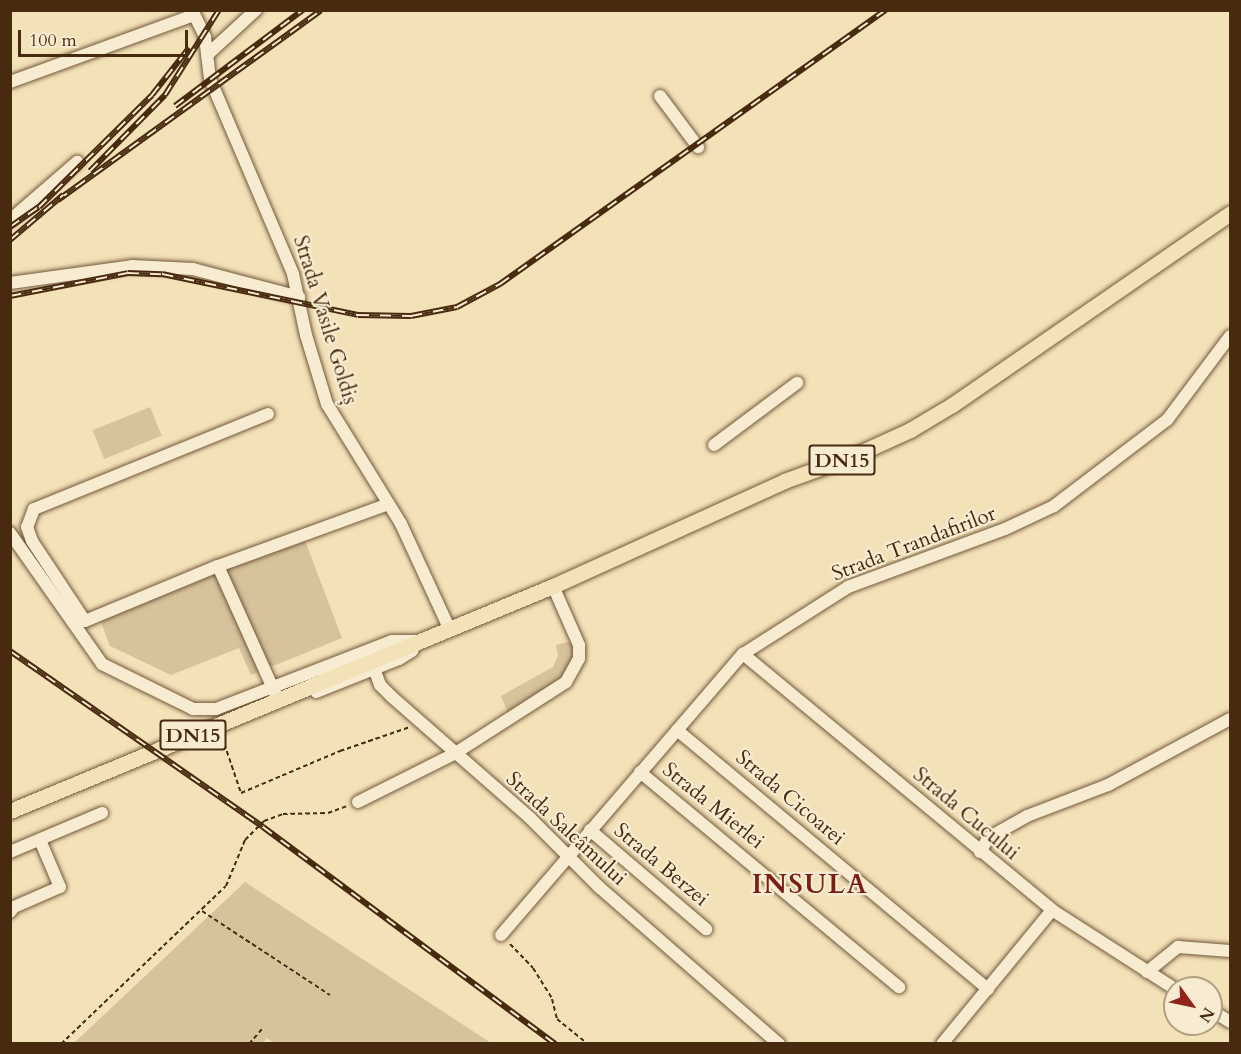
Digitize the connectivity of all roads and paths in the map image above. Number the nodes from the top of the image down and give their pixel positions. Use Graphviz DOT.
graph roads {
  1 [pos="256,10"];
  2 [pos="193,13"];
  3 [pos="207,55"];
  4 [pos="10,82"];
  5 [pos="660,96"];
  6 [pos="698,147"];
  7 [pos="77,162"];
  8 [pos="1230,213"];
  9 [pos="10,220"];
  10 [pos="10,283"];
  11 [pos="298,297"];
  12 [pos="1230,336"];
  13 [pos="797,383"];
  14 [pos="268,414"];
  15 [pos="714,444"];
  16 [pos="388,504"];
  17 [pos="10,533"];
  18 [pos="218,566"];
  19 [pos="553,586"];
  20 [pos="448,628"];
  21 [pos="417,641"];
  22 [pos="743,654"];
  23 [pos="375,670"];
  24 [pos="275,693"];
  25 [pos="1230,719"];
  26 [pos="421,724"];
  27 [pos="677,730"];
  28 [pos="220,732"];
  29 [pos="454,754"];
  30 [pos="640,772"];
  31 [pos="358,802"];
  32 [pos="10,811"];
  33 [pos="102,813"];
  34 [pos="590,830"];
  35 [pos="40,840"];
  36 [pos="10,852"];
  37 [pos="980,852"];
  38 [pos="568,857"];
  39 [pos="11,910"];
  40 [pos="1052,910"];
  41 [pos="202,911"];
  42 [pos="706,929"];
  43 [pos="501,935"];
  44 [pos="1230,951"];
  45 [pos="1147,972"];
  46 [pos="1163,982"];
  47 [pos="899,987"];
  48 [pos="988,989"];
  49 [pos="330,995"];
  50 [pos="263,1028"];
  51 [pos="61,1044"];
  52 [pos="249,1044"];
  53 [pos="588,1044"];
  54 [pos="779,1044"];
  55 [pos="942,1044"];
  1 -- 3 [label="street"];
  2 -- 3 [label="street, Strada Vasile Goldiș"];
  2 -- 4 [label="street"];
  3 -- 11 [label="street, Strada Vasile Goldiș"];
  5 -- 6 [label="street"];
  7 -- 9 [label="street"];
  8 -- 19 [label="main road, DN15"];
  10 -- 11 [label="street"];
  11 -- 16 [label="street, Strada Vasile Goldiș"];
  12 -- 22 [label="street, Strada Trandafirilor"];
  13 -- 15 [label="street"];
  14 -- 18 [label="street"];
  16 -- 18 [label="street"];
  16 -- 20 [label="street, Strada Vasile Goldiș"];
  17 -- 24 [label="street"];
  18 -- 24 [label="street"];
  19 -- 20 [label="main road, DN15"];
  19 -- 29 [label="street"];
  20 -- 21 [label="main road, DN15"];
  21 -- 23 [label="street"];
  21 -- 24 [label="main road, DN15"];
  21 -- 24 [label="street"];
  22 -- 27 [label="street, Strada Trandafirilor"];
  22 -- 37 [label="street, Strada Cucului"];
  23 -- 26 [label="street, Strada Salcâmului"];
  23 -- 28 [label="street"];
  24 -- 32 [label="main road, DN15"];
  25 -- 37 [label="street"];
  26 -- 28 [label="path"];
  26 -- 29 [label="street, Strada Salcâmului"];
  27 -- 30 [label="street, Strada Trandafirilor"];
  27 -- 48 [label="street, Strada Cicoarei"];
  29 -- 31 [label="street"];
  29 -- 38 [label="street, Strada Salcâmului"];
  30 -- 34 [label="street, Strada Trandafirilor"];
  30 -- 47 [label="street, Strada Mierlei"];
  31 -- 41 [label="path"];
  33 -- 35 [label="street"];
  34 -- 38 [label="street, Strada Trandafirilor"];
  34 -- 42 [label="street, Strada Berzei"];
  35 -- 36 [label="street"];
  35 -- 39 [label="street"];
  37 -- 40 [label="street, Strada Cucului"];
  38 -- 43 [label="street, Strada Trandafirilor"];
  38 -- 54 [label="street, Strada Salcâmului"];
  40 -- 45 [label="street, Strada Cucului"];
  40 -- 48 [label="street"];
  41 -- 49 [label="path"];
  41 -- 51 [label="path"];
  43 -- 53 [label="path"];
  44 -- 45 [label="street"];
  45 -- 46 [label="street, Strada Cucului"];
  48 -- 55 [label="street"];
  50 -- 52 [label="path"];
}
